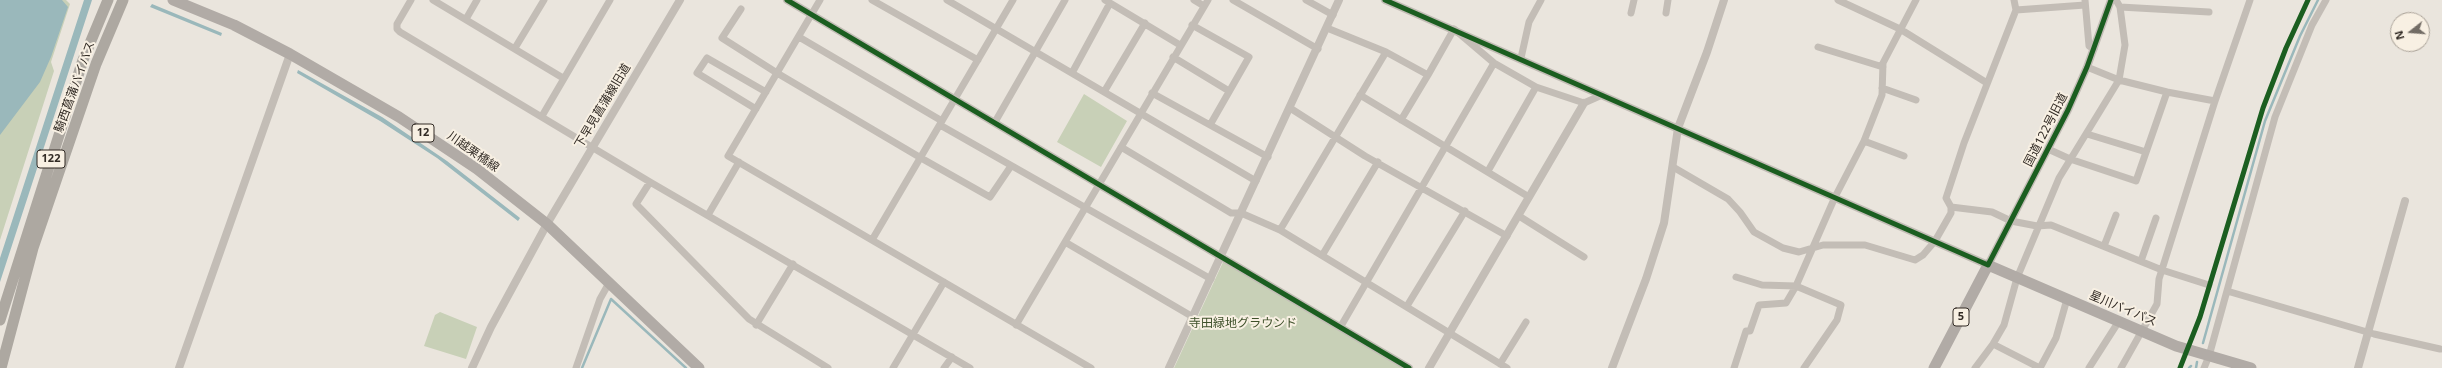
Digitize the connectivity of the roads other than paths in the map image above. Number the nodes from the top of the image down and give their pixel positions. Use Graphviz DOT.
graph roads {
  1 [pos="108,0"];
  2 [pos="123,0"];
  3 [pos="174,0"];
  4 [pos="411,0"];
  5 [pos="433,0"];
  6 [pos="477,0"];
  7 [pos="544,0"];
  8 [pos="610,0"];
  9 [pos="680,0"];
  10 [pos="787,0"];
  11 [pos="820,0"];
  12 [pos="872,0"];
  13 [pos="947,0"];
  14 [pos="1013,0"];
  15 [pos="1065,0"];
  16 [pos="1194,0"];
  17 [pos="1233,0"];
  18 [pos="1306,0"];
  19 [pos="1339,0"];
  20 [pos="1385,0"];
  21 [pos="1541,0"];
  22 [pos="1634,0"];
  23 [pos="1668,0"];
  24 [pos="1724,0"];
  25 [pos="1838,0"];
  26 [pos="1916,0"];
  27 [pos="2014,0"];
  28 [pos="2111,0"];
  29 [pos="2250,0"];
  30 [pos="2326,0"];
  31 [pos="1108,2"];
  32 [pos="2085,2"];
  33 [pos="1206,3"];
  34 [pos="2118,3"];
  35 [pos="741,9"];
  36 [pos="2016,10"];
  37 [pos="2209,12"];
  38 [pos="1631,13"];
  39 [pos="1666,13"];
  40 [pos="812,15"];
  41 [pos="1333,15"];
  42 [pos="466,19"];
  43 [pos="1145,23"];
  44 [pos="1192,25"];
  45 [pos="1327,28"];
  46 [pos="997,29"];
  47 [pos="1900,29"];
  48 [pos="1454,30"];
  49 [pos="798,37"];
  50 [pos="1180,44"];
  51 [pos="1818,47"];
  52 [pos="516,48"];
  53 [pos="1318,49"];
  54 [pos="2094,49"];
  55 [pos="1035,51"];
  56 [pos="1386,52"];
  57 [pos="290,54"];
  58 [pos="1173,57"];
  59 [pos="1521,58"];
  60 [pos="978,60"];
  61 [pos="1494,63"];
  62 [pos="1882,67"];
  63 [pos="2087,67"];
  64 [pos="777,73"];
  65 [pos="1072,73"];
  66 [pos="1428,75"];
  67 [pos="563,78"];
  68 [pos="2119,80"];
  69 [pos="1987,83"];
  70 [pos="1536,87"];
  71 [pos="1882,88"];
  72 [pos="766,92"];
  73 [pos="1104,92"];
  74 [pos="1229,92"];
  75 [pos="2167,92"];
  76 [pos="1152,93"];
  77 [pos="1360,95"];
  78 [pos="1602,95"];
  79 [pos="955,99"];
  80 [pos="1916,100"];
  81 [pos="2215,101"];
  82 [pos="1584,103"];
  83 [pos="1290,108"];
  84 [pos="756,110"];
  85 [pos="1140,113"];
  86 [pos="542,116"];
  87 [pos="1401,120"];
  88 [pos="995,122"];
  89 [pos="941,123"];
  90 [pos="1210,125"];
  91 [pos="1678,128"];
  92 [pos="2087,134"];
  93 [pos="1335,137"];
  94 [pos="1864,141"];
  95 [pos="1446,145"];
  96 [pos="593,147"];
  97 [pos="1121,147"];
  98 [pos="2048,149"];
  99 [pos="2146,152"];
  100 [pos="1904,156"];
  101 [pos="1268,157"];
  102 [pos="921,158"];
  103 [pos="2070,159"];
  104 [pos="738,162"];
  105 [pos="1378,162"];
  106 [pos="1011,166"];
  107 [pos="1673,166"];
  108 [pos="1488,171"];
  109 [pos="1256,181"];
  110 [pos="650,182"];
  111 [pos="1099,184"];
  112 [pos="1422,186"];
  113 [pos="1529,197"];
  114 [pos="1835,198"];
  115 [pos="2405,201"];
  116 [pos="1951,207"];
  117 [pos="1085,208"];
  118 [pos="1465,211"];
  119 [pos="1241,213"];
  120 [pos="708,215"];
  121 [pos="2116,215"];
  122 [pos="1519,216"];
  123 [pos="2156,218"];
  124 [pos="2011,221"];
  125 [pos="547,224"];
  126 [pos="2037,226"];
  127 [pos="1280,230"];
  128 [pos="1507,236"];
  129 [pos="872,240"];
  130 [pos="1935,241"];
  131 [pos="1065,242"];
  132 [pos="1813,246"];
  133 [pos="2104,246"];
  134 [pos="1323,254"];
  135 [pos="1222,256"];
  136 [pos="1584,257"];
  137 [pos="2141,261"];
  138 [pos="793,264"];
  139 [pos="1988,265"];
  140 [pos="2162,270"];
  141 [pos="1736,278"];
  142 [pos="2017,278"];
  143 [pos="1210,279"];
  144 [pos="1367,281"];
  145 [pos="944,282"];
  146 [pos="610,283"];
  147 [pos="2209,285"];
  148 [pos="1796,286"];
  149 [pos="2227,291"];
  150 [pos="2066,299"];
  151 [pos="1407,306"];
  152 [pos="1193,317"];
  153 [pos="0,320"];
  154 [pos="2119,321"];
  155 [pos="1526,322"];
  156 [pos="756,325"];
  157 [pos="1016,325"];
  158 [pos="1341,326"];
  159 [pos="2142,332"];
  160 [pos="2368,332"];
  161 [pos="913,334"];
  162 [pos="1450,334"];
  163 [pos="1993,344"];
  164 [pos="2440,349"];
  165 [pos="2209,356"];
  166 [pos="952,357"];
  167 [pos="1500,364"];
  168 [pos="1,368"];
  169 [pos="179,368"];
  170 [pos="472,368"];
  171 [pos="576,368"];
  172 [pos="699,368"];
  173 [pos="828,368"];
  174 [pos="893,368"];
  175 [pos="944,368"];
  176 [pos="970,368"];
  177 [pos="1091,368"];
  178 [pos="1169,368"];
  179 [pos="1410,368"];
  180 [pos="1429,368"];
  181 [pos="1508,368"];
  182 [pos="1612,368"];
  183 [pos="1734,368"];
  184 [pos="1804,368"];
  185 [pos="1934,368"];
  186 [pos="1974,368"];
  187 [pos="2040,368"];
  188 [pos="2090,368"];
  189 [pos="2121,368"];
  190 [pos="2204,368"];
  191 [pos="2251,368"];
  192 [pos="2358,368"];
  1 -- 153 [label="highway, 騎西菖蒲バイパス / 122"];
  2 -- 168 [label="highway, 騎西菖蒲バイパス / 122"];
  3 -- 57 [label="main road, 川越栗橋線 / 12"];
  4 -- 86 [label="street"];
  5 -- 42 [label="street"];
  6 -- 42 [label="street"];
  7 -- 52 [label="street"];
  8 -- 67 [label="street"];
  9 -- 96 [label="street, 下早見菖蒲線旧道"];
  10 -- 40 [label="street"];
  11 -- 40 [label="street"];
  12 -- 60 [label="street"];
  13 -- 46 [label="street"];
  14 -- 46 [label="street"];
  15 -- 55 [label="street"];
  16 -- 33 [label="street"];
  17 -- 53 [label="street"];
  18 -- 41 [label="street"];
  19 -- 41 [label="street"];
  20 -- 48 [label="street"];
  21 -- 59 [label="street"];
  22 -- 38 [label="street"];
  23 -- 39 [label="street"];
  24 -- 91 [label="street"];
  25 -- 47 [label="street"];
  26 -- 47 [label="street"];
  27 -- 36 [label="street"];
  28 -- 54 [label="street, 国道122号旧道"];
  29 -- 81 [label="street"];
  30 -- 149 [label="street"];
  31 -- 43 [label="street"];
  31 -- 65 [label="street"];
  32 -- 36 [label="street"];
  32 -- 54 [label="street"];
  33 -- 44 [label="street"];
  34 -- 37 [label="street"];
  34 -- 68 [label="street"];
  35 -- 64 [label="street"];
  36 -- 69 [label="street"];
  40 -- 49 [label="street"];
  40 -- 79 [label="street"];
  41 -- 45 [label="street"];
  42 -- 52 [label="street"];
  43 -- 50 [label="street"];
  43 -- 73 [label="street"];
  44 -- 50 [label="street"];
  44 -- 74 [label="street"];
  45 -- 53 [label="street"];
  45 -- 56 [label="street"];
  46 -- 55 [label="street"];
  46 -- 60 [label="street"];
  47 -- 62 [label="street"];
  47 -- 69 [label="street"];
  48 -- 59 [label="street"];
  48 -- 61 [label="street"];
  48 -- 66 [label="street"];
  49 -- 64 [label="street"];
  49 -- 89 [label="street"];
  50 -- 58 [label="street"];
  51 -- 62 [label="street"];
  52 -- 67 [label="street"];
  53 -- 83 [label="street"];
  54 -- 63 [label="street, 国道122号旧道"];
  55 -- 65 [label="street"];
  55 -- 88 [label="street"];
  56 -- 66 [label="street"];
  56 -- 77 [label="street"];
  57 -- 125 [label="main road, 川越栗橋線 / 12"];
  57 -- 169 [label="street"];
  58 -- 74 [label="street"];
  58 -- 76 [label="street"];
  59 -- 78 [label="street"];
  60 -- 79 [label="street"];
  61 -- 70 [label="street"];
  61 -- 95 [label="street"];
  62 -- 71 [label="street"];
  63 -- 68 [label="street"];
  63 -- 98 [label="street, 国道122号旧道"];
  64 -- 72 [label="street"];
  64 -- 102 [label="street"];
  65 -- 73 [label="street"];
  66 -- 87 [label="street"];
  67 -- 86 [label="street"];
  68 -- 75 [label="street"];
  68 -- 92 [label="street"];
  69 -- 116 [label="street"];
  70 -- 82 [label="street"];
  70 -- 108 [label="street"];
  71 -- 80 [label="street"];
  71 -- 94 [label="street"];
  72 -- 84 [label="street"];
  72 -- 84 [label="street"];
  73 -- 85 [label="street"];
  74 -- 90 [label="street"];
  75 -- 81 [label="street"];
  75 -- 99 [label="street"];
  76 -- 85 [label="street"];
  76 -- 90 [label="street"];
  77 -- 87 [label="street"];
  77 -- 93 [label="street"];
  78 -- 82 [label="street"];
  78 -- 91 [label="street"];
  79 -- 88 [label="street"];
  79 -- 89 [label="street"];
  81 -- 140 [label="street"];
  82 -- 113 [label="street"];
  83 -- 93 [label="street"];
  83 -- 101 [label="street"];
  84 -- 104 [label="street"];
  85 -- 97 [label="street"];
  85 -- 109 [label="street"];
  86 -- 96 [label="street"];
  87 -- 95 [label="street"];
  88 -- 111 [label="street"];
  89 -- 102 [label="street"];
  89 -- 106 [label="street"];
  90 -- 101 [label="street"];
  91 -- 107 [label="street"];
  91 -- 114 [label="street"];
  92 -- 99 [label="street"];
  92 -- 103 [label="street"];
  93 -- 105 [label="street"];
  93 -- 127 [label="street"];
  94 -- 100 [label="street"];
  94 -- 114 [label="street"];
  95 -- 108 [label="street"];
  95 -- 112 [label="street"];
  96 -- 110 [label="street"];
  96 -- 125 [label="street, 下早見菖蒲線旧道"];
  97 -- 111 [label="street"];
  97 -- 119 [label="street"];
  98 -- 103 [label="street"];
  98 -- 124 [label="street, 国道122号旧道"];
  99 -- 103 [label="street"];
  101 -- 109 [label="street"];
  102 -- 106 [label="street"];
  102 -- 129 [label="street"];
  103 -- 126 [label="street"];
  104 -- 120 [label="street"];
  104 -- 129 [label="street"];
  105 -- 112 [label="street"];
  105 -- 134 [label="street"];
  106 -- 117 [label="street"];
  107 -- 132 [label="street"];
  107 -- 182 [label="street"];
  108 -- 113 [label="street"];
  109 -- 119 [label="street"];
  110 -- 120 [label="street"];
  110 -- 156 [label="street"];
  111 -- 117 [label="street"];
  111 -- 135 [label="street"];
  112 -- 118 [label="street"];
  112 -- 144 [label="street"];
  113 -- 122 [label="street"];
  114 -- 130 [label="street"];
  114 -- 132 [label="street"];
  115 -- 160 [label="street"];
  116 -- 124 [label="street"];
  116 -- 130 [label="street"];
  117 -- 131 [label="street"];
  117 -- 143 [label="street"];
  118 -- 128 [label="street"];
  118 -- 151 [label="street"];
  119 -- 127 [label="street"];
  119 -- 135 [label="street"];
  120 -- 138 [label="street"];
  121 -- 133 [label="street"];
  122 -- 128 [label="street"];
  122 -- 136 [label="street"];
  123 -- 137 [label="street"];
  124 -- 126 [label="street"];
  124 -- 139 [label="street, 国道122号旧道"];
  125 -- 146 [label="main road, 川越栗橋線 / 12"];
  125 -- 170 [label="street, 下早見菖蒲線旧道"];
  126 -- 133 [label="street"];
  126 -- 142 [label="street"];
  127 -- 134 [label="street"];
  128 -- 162 [label="street"];
  129 -- 145 [label="street"];
  130 -- 132 [label="street"];
  130 -- 139 [label="street"];
  131 -- 152 [label="street"];
  131 -- 157 [label="street"];
  132 -- 148 [label="street"];
  133 -- 137 [label="street"];
  134 -- 144 [label="street"];
  135 -- 143 [label="street"];
  135 -- 158 [label="street"];
  137 -- 140 [label="street"];
  138 -- 156 [label="street"];
  138 -- 161 [label="street"];
  139 -- 142 [label="main road, 星川バイパス"];
  139 -- 185 [label="main road, 5"];
  140 -- 147 [label="street"];
  140 -- 159 [label="street"];
  141 -- 148 [label="street"];
  142 -- 150 [label="main road, 星川バイパス"];
  142 -- 163 [label="street"];
  143 -- 152 [label="street"];
  144 -- 151 [label="street"];
  144 -- 158 [label="street"];
  145 -- 157 [label="street"];
  145 -- 161 [label="street"];
  146 -- 171 [label="street"];
  146 -- 172 [label="main road, 川越栗橋線 / 12"];
  148 -- 183 [label="street"];
  148 -- 184 [label="street"];
  149 -- 160 [label="street"];
  149 -- 165 [label="street"];
  150 -- 154 [label="main road, 星川バイパス"];
  150 -- 187 [label="street"];
  151 -- 162 [label="street"];
  152 -- 178 [label="street"];
  154 -- 159 [label="main road, 星川バイパス"];
  154 -- 188 [label="street"];
  155 -- 167 [label="street"];
  156 -- 173 [label="street"];
  157 -- 177 [label="street"];
  158 -- 179 [label="street"];
  159 -- 165 [label="main road, 星川バイパス"];
  159 -- 189 [label="street"];
  160 -- 164 [label="street"];
  160 -- 192 [label="street"];
  161 -- 166 [label="street"];
  161 -- 174 [label="street"];
  162 -- 167 [label="street"];
  162 -- 180 [label="street"];
  163 -- 186 [label="street"];
  163 -- 187 [label="street"];
  165 -- 190 [label="street"];
  165 -- 191 [label="main road, 星川バイパス"];
  166 -- 175 [label="street"];
  166 -- 176 [label="street"];
  167 -- 181 [label="street"];
}
